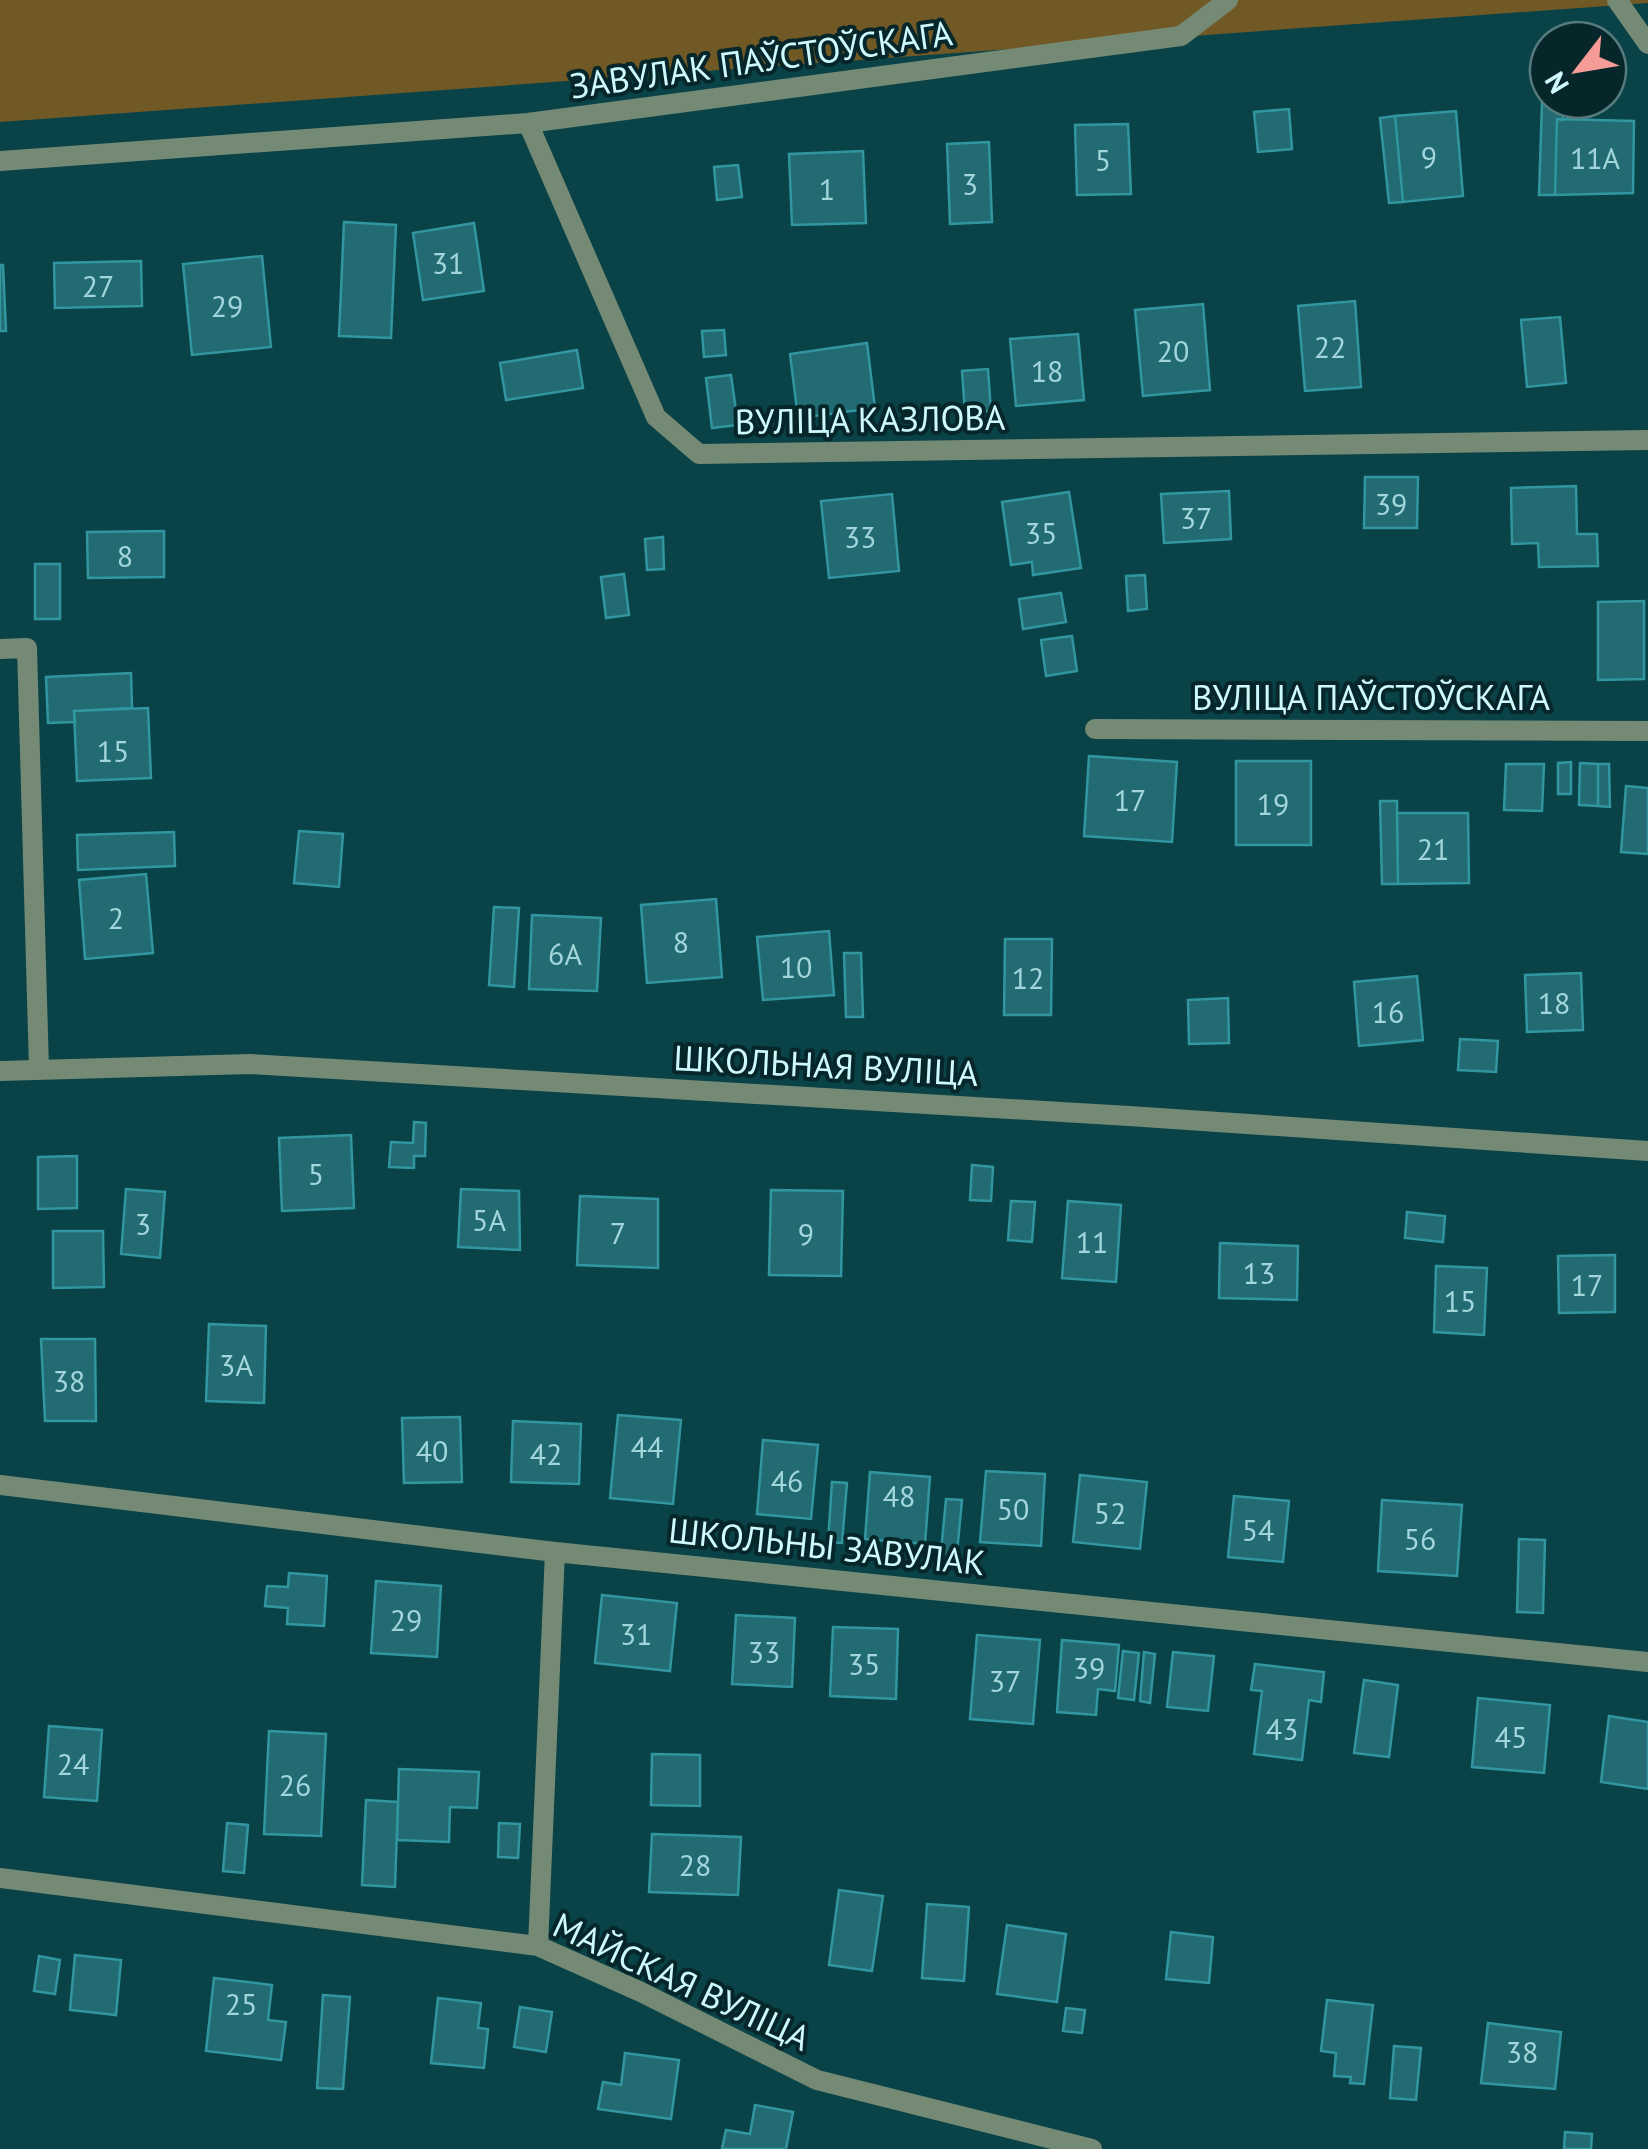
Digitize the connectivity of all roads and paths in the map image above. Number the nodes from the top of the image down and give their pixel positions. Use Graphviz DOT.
graph roads {
  1 [pos="1228,0"];
  2 [pos="1618,0"];
  3 [pos="1648,44"];
  4 [pos="528,123"];
  5 [pos="0,161"];
  6 [pos="1648,440"];
  7 [pos="0,649"];
  8 [pos="1095,729"];
  9 [pos="1648,730"];
  10 [pos="39,1069"];
  11 [pos="0,1071"];
  12 [pos="1648,1152"];
  13 [pos="0,1485"];
  14 [pos="555,1552"];
  15 [pos="1648,1662"];
  16 [pos="0,1878"];
  17 [pos="538,1946"];
  18 [pos="1092,2149"];
  1 -- 4 [label="street, ЗАВУЛАК ПАЎСТОЎСКАГА"];
  2 -- 3 [label="street"];
  4 -- 5 [label="street"];
  4 -- 6 [label="street, ВУЛІЦА КАЗЛОВА"];
  7 -- 10 [label="street"];
  8 -- 9 [label="street, ВУЛІЦА ПАЎСТОЎСКАГА"];
  10 -- 11 [label="street, ШКОЛЬНАЯ ВУЛІЦА"];
  10 -- 12 [label="street, ШКОЛЬНАЯ ВУЛІЦА"];
  13 -- 14 [label="street, ШКОЛЬНЫ ЗАВУЛАК"];
  14 -- 15 [label="street, ШКОЛЬНЫ ЗАВУЛАК"];
  14 -- 17 [label="street"];
  16 -- 17 [label="street, МАЙСКАЯ ВУЛІЦА"];
  17 -- 18 [label="street, МАЙСКАЯ ВУЛІЦА"];
}
